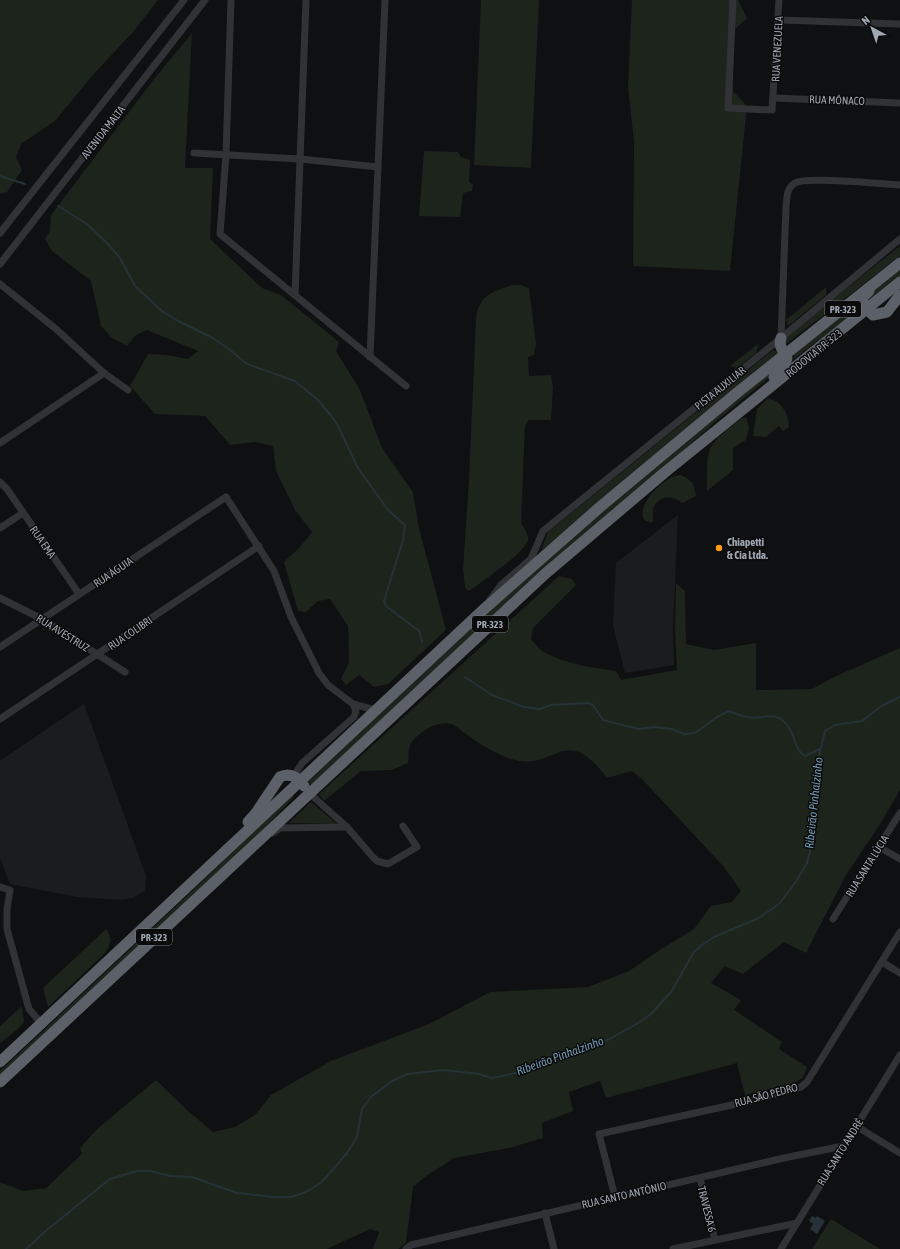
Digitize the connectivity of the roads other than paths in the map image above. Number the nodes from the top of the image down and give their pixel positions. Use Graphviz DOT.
graph roads {
  1 [pos="184,0"];
  2 [pos="205,0"];
  3 [pos="231,0"];
  4 [pos="306,0"];
  5 [pos="385,0"];
  6 [pos="733,0"];
  7 [pos="779,0"];
  8 [pos="779,20"];
  9 [pos="900,24"];
  10 [pos="774,98"];
  11 [pos="900,103"];
  12 [pos="194,153"];
  13 [pos="226,155"];
  14 [pos="300,159"];
  15 [pos="378,167"];
  16 [pos="900,185"];
  17 [pos="0,233"];
  18 [pos="900,239"];
  19 [pos="0,264"];
  20 [pos="900,264"];
  21 [pos="900,282"];
  22 [pos="0,284"];
  23 [pos="295,295"];
  24 [pos="900,295"];
  25 [pos="867,310"];
  26 [pos="780,347"];
  27 [pos="370,357"];
  28 [pos="104,373"];
  29 [pos="406,386"];
  30 [pos="128,390"];
  31 [pos="702,442"];
  32 [pos="0,443"];
  33 [pos="0,482"];
  34 [pos="23,513"];
  35 [pos="0,528"];
  36 [pos="259,546"];
  37 [pos="79,594"];
  38 [pos="0,598"];
  39 [pos="483,610"];
  40 [pos="42,619"];
  41 [pos="0,647"];
  42 [pos="97,654"];
  43 [pos="125,672"];
  44 [pos="353,704"];
  45 [pos="376,710"];
  46 [pos="0,719"];
  47 [pos="302,784"];
  48 [pos="900,813"];
  49 [pos="403,826"];
  50 [pos="347,827"];
  51 [pos="252,846"];
  52 [pos="879,848"];
  53 [pos="900,859"];
  54 [pos="0,887"];
  55 [pos="176,898"];
  56 [pos="833,919"];
  57 [pos="900,932"];
  58 [pos="882,962"];
  59 [pos="900,973"];
  60 [pos="41,1023"];
  61 [pos="900,1056"];
  62 [pos="0,1062"];
  63 [pos="0,1082"];
  64 [pos="856,1126"];
  65 [pos="843,1146"];
  66 [pos="900,1153"];
  67 [pos="700,1178"];
  68 [pos="615,1197"];
  69 [pos="545,1213"];
  70 [pos="797,1223"];
  71 [pos="715,1240"];
  72 [pos="418,1246"];
  73 [pos="406,1249"];
  74 [pos="554,1249"];
  75 [pos="673,1249"];
  76 [pos="781,1249"];
  1 -- 17 [label="street, AVENIDA MALTA"];
  2 -- 19 [label="street, AVENIDA MALTA"];
  3 -- 13 [label="street"];
  4 -- 14 [label="street"];
  5 -- 15 [label="street"];
  6 -- 10 [label="street"];
  7 -- 8 [label="street, RUA VENEZUELA"];
  8 -- 9 [label="street"];
  8 -- 10 [label="street, RUA VENEZUELA"];
  10 -- 11 [label="street, RUA MÔNACO"];
  12 -- 13 [label="street"];
  13 -- 14 [label="street"];
  13 -- 23 [label="street"];
  14 -- 15 [label="street"];
  14 -- 23 [label="street"];
  15 -- 27 [label="street"];
  16 -- 26 [label="street"];
  18 -- 26 [label="street, PISTA AUXILIAR"];
  20 -- 25 [label="highway"];
  20 -- 26 [label="highway, RODOVIA PR-323 / PR-323"];
  21 -- 25 [label="highway, RODOVIA PR-323 / PR-323"];
  22 -- 28 [label="street"];
  23 -- 27 [label="street"];
  24 -- 25 [label="highway"];
  25 -- 31 [label="highway, RODOVIA PR-323 / PR-323"];
  26 -- 31 [label="highway"];
  26 -- 39 [label="highway, PR-323"];
  26 -- 39 [label="street, PISTA AUXILIAR"];
  27 -- 29 [label="street"];
  28 -- 30 [label="street"];
  28 -- 32 [label="street"];
  31 -- 47 [label="highway, PR-323"];
  33 -- 34 [label="street, RUA EMA"];
  34 -- 35 [label="street"];
  34 -- 37 [label="street, RUA EMA"];
  36 -- 37 [label="street, RUA ÁGUIA"];
  36 -- 42 [label="street, RUA COLIBRI"];
  36 -- 44 [label="street"];
  37 -- 40 [label="street, RUA ÁGUIA"];
  38 -- 40 [label="street, RUA AVESTRUZ"];
  39 -- 45 [label="highway, PR-323"];
  40 -- 41 [label="street, RUA ÁGUIA"];
  40 -- 42 [label="street, RUA AVESTRUZ"];
  42 -- 43 [label="street, RUA AVESTRUZ"];
  42 -- 46 [label="street, RUA COLIBRI"];
  44 -- 45 [label="street"];
  44 -- 47 [label="street"];
  45 -- 47 [label="highway, PR-323"];
  47 -- 50 [label="street"];
  47 -- 51 [label="highway"];
  47 -- 55 [label="highway, PR-323"];
  47 -- 55 [label="highway"];
  48 -- 52 [label="street, RUA SANTA LÚCIA"];
  49 -- 50 [label="street"];
  50 -- 51 [label="street"];
  51 -- 63 [label="highway, PR-323"];
  52 -- 53 [label="street"];
  52 -- 56 [label="street, RUA SANTA LÚCIA"];
  54 -- 60 [label="street"];
  55 -- 60 [label="highway, PR-323"];
  57 -- 58 [label="street, RUA SÃO PEDRO"];
  58 -- 59 [label="street"];
  58 -- 68 [label="street, RUA SÃO PEDRO"];
  60 -- 62 [label="highway, PR-323"];
  61 -- 64 [label="street, RUA SANTO ANDRÉ"];
  64 -- 65 [label="street, RUA SANTO ANDRÉ"];
  64 -- 66 [label="street"];
  65 -- 67 [label="street, RUA SANTO ANTÔNIO"];
  65 -- 70 [label="street, RUA SANTO ANDRÉ"];
  67 -- 68 [label="street, RUA SANTO ANTÔNIO"];
  67 -- 71 [label="street, TRAVESSA 6"];
  68 -- 69 [label="street, RUA SANTO ANTÔNIO"];
  69 -- 72 [label="street, RUA SANTO ANTÔNIO"];
  69 -- 74 [label="street"];
  70 -- 71 [label="street"];
  70 -- 76 [label="street, RUA SANTO ANDRÉ"];
  71 -- 75 [label="street"];
  72 -- 73 [label="street, RUA SANTO ANTÔNIO"];
}
